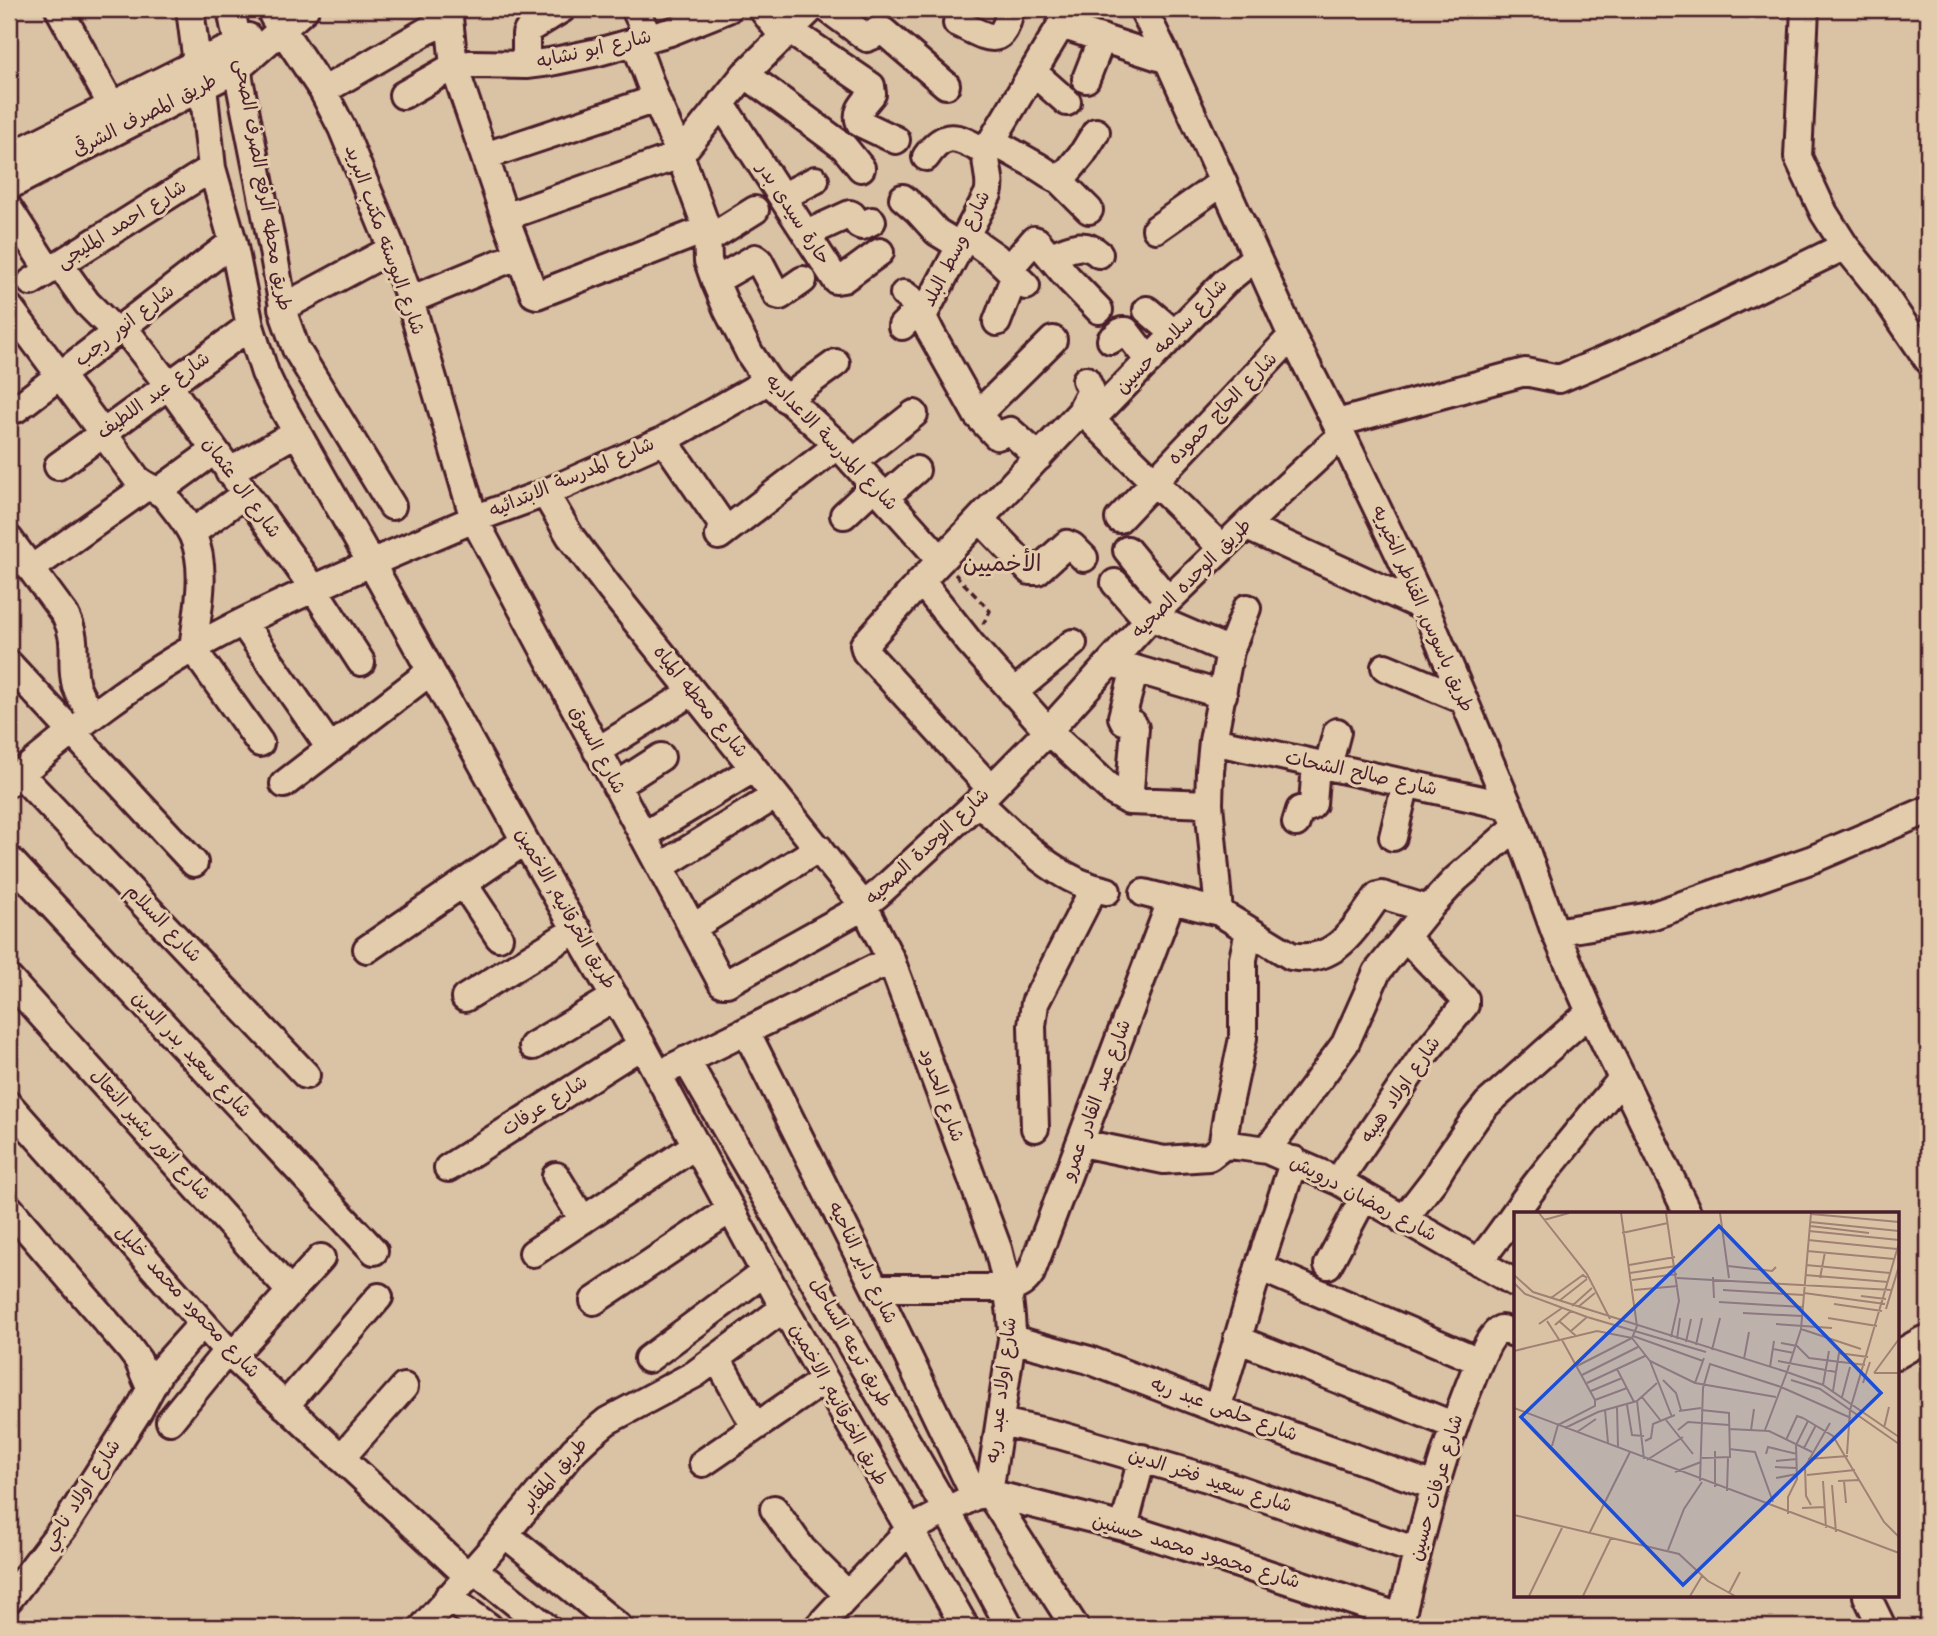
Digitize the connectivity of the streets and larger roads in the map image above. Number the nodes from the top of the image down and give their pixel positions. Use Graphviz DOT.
graph roads {
  1 [pos="59,9"];
  2 [pos="190,9"];
  3 [pos="231,9"];
  4 [pos="305,9"];
  5 [pos="562,9"];
  6 [pos="635,9"];
  7 [pos="728,9"];
  8 [pos="762,9"];
  9 [pos="811,9"];
  10 [pos="828,9"];
  11 [pos="1010,9"];
  12 [pos="1143,9"];
  13 [pos="1805,9"];
  14 [pos="450,14"];
  15 [pos="687,17"];
  16 [pos="1063,17"];
  17 [pos="278,18"];
  18 [pos="957,23"];
  19 [pos="786,33"];
  20 [pos="1102,38"];
  21 [pos="642,40"];
  22 [pos="238,57"];
  23 [pos="1168,60"];
  24 [pos="526,65"];
  25 [pos="454,66"];
  26 [pos="1033,72"];
  27 [pos="744,74"];
  28 [pos="200,75"];
  29 [pos="1086,79"];
  30 [pos="946,85"];
  31 [pos="323,91"];
  32 [pos="403,95"];
  33 [pos="656,99"];
  34 [pos="720,103"];
  35 [pos="1067,103"];
  36 [pos="112,106"];
  37 [pos="871,128"];
  38 [pos="1096,132"];
  39 [pos="897,140"];
  40 [pos="989,147"];
  41 [pos="680,155"];
  42 [pos="485,156"];
  43 [pos="9,157"];
  44 [pos="926,158"];
  45 [pos="212,168"];
  46 [pos="815,180"];
  47 [pos="1059,181"];
  48 [pos="1223,182"];
  49 [pos="9,186"];
  50 [pos="782,197"];
  51 [pos="903,198"];
  52 [pos="9,209"];
  53 [pos="754,210"];
  54 [pos="1089,210"];
  55 [pos="505,217"];
  56 [pos="872,221"];
  57 [pos="1156,229"];
  58 [pos="806,234"];
  59 [pos="707,235"];
  60 [pos="963,241"];
  61 [pos="233,242"];
  62 [pos="1845,246"];
  63 [pos="392,249"];
  64 [pos="880,252"];
  65 [pos="1099,254"];
  66 [pos="519,255"];
  67 [pos="1051,256"];
  68 [pos="1256,257"];
  69 [pos="46,272"];
  70 [pos="1017,276"];
  71 [pos="715,281"];
  72 [pos="803,281"];
  73 [pos="904,293"];
  74 [pos="410,300"];
  75 [pos="9,307"];
  76 [pos="282,308"];
  77 [pos="1099,310"];
  78 [pos="1147,310"];
  79 [pos="917,317"];
  80 [pos="997,322"];
  81 [pos="250,326"];
  82 [pos="120,330"];
  83 [pos="1175,334"];
  84 [pos="1292,336"];
  85 [pos="1053,340"];
  86 [pos="1111,340"];
  87 [pos="1928,360"];
  88 [pos="1149,361"];
  89 [pos="836,363"];
  90 [pos="60,376"];
  91 [pos="1086,380"];
  92 [pos="169,386"];
  93 [pos="777,390"];
  94 [pos="14,408"];
  95 [pos="914,414"];
  96 [pos="977,415"];
  97 [pos="1086,415"];
  98 [pos="1340,429"];
  99 [pos="297,432"];
  100 [pos="103,434"];
  101 [pos="664,440"];
  102 [pos="846,454"];
  103 [pos="1039,457"];
  104 [pos="221,461"];
  105 [pos="58,466"];
  106 [pos="916,470"];
  107 [pos="1154,481"];
  108 [pos="153,489"];
  109 [pos="880,491"];
  110 [pos="545,493"];
  111 [pos="245,494"];
  112 [pos="392,506"];
  113 [pos="844,515"];
  114 [pos="474,519"];
  115 [pos="980,519"];
  116 [pos="1119,519"];
  117 [pos="1245,526"];
  118 [pos="192,533"];
  119 [pos="9,539"];
  120 [pos="1222,548"];
  121 [pos="1127,550"];
  122 [pos="1084,558"];
  123 [pos="941,559"];
  124 [pos="371,563"];
  125 [pos="31,569"];
  126 [pos="921,581"];
  127 [pos="1115,583"];
  128 [pos="314,589"];
  129 [pos="1247,608"];
  130 [pos="1425,608"];
  131 [pos="1156,613"];
  132 [pos="243,623"];
  133 [pos="1073,643"];
  134 [pos="193,649"];
  135 [pos="1230,651"];
  136 [pos="361,662"];
  137 [pos="9,664"];
  138 [pos="1109,664"];
  139 [pos="1385,667"];
  140 [pos="1135,669"];
  141 [pos="431,671"];
  142 [pos="692,692"];
  143 [pos="1013,693"];
  144 [pos="1223,695"];
  145 [pos="1464,700"];
  146 [pos="93,715"];
  147 [pos="1048,731"];
  148 [pos="71,732"];
  149 [pos="1337,732"];
  150 [pos="1213,741"];
  151 [pos="260,743"];
  152 [pos="330,748"];
  153 [pos="597,751"];
  154 [pos="662,757"];
  155 [pos="1322,765"];
  156 [pos="753,769"];
  157 [pos="14,778"];
  158 [pos="1406,783"];
  159 [pos="284,784"];
  160 [pos="616,786"];
  161 [pos="985,795"];
  162 [pos="775,796"];
  163 [pos="1129,801"];
  164 [pos="1209,804"];
  165 [pos="1928,810"];
  166 [pos="1513,816"];
  167 [pos="1296,823"];
  168 [pos="643,836"];
  169 [pos="1393,837"];
  170 [pos="525,841"];
  171 [pos="819,848"];
  172 [pos="9,859"];
  173 [pos="194,863"];
  174 [pos="660,867"];
  175 [pos="463,883"];
  176 [pos="1144,893"];
  177 [pos="1171,901"];
  178 [pos="864,906"];
  179 [pos="1428,909"];
  180 [pos="1219,912"];
  181 [pos="692,928"];
  182 [pos="577,929"];
  183 [pos="1249,931"];
  184 [pos="1555,932"];
  185 [pos="499,937"];
  186 [pos="1405,937"];
  187 [pos="367,949"];
  188 [pos="891,960"];
  189 [pos="9,979"];
  190 [pos="721,981"];
  191 [pos="615,997"];
  192 [pos="465,998"];
  193 [pos="1590,1012"];
  194 [pos="746,1031"];
  195 [pos="642,1045"];
  196 [pos="533,1046"];
  197 [pos="686,1060"];
  198 [pos="658,1074"];
  199 [pos="306,1075"];
  200 [pos="1622,1079"];
  201 [pos="9,1105"];
  202 [pos="1035,1128"];
  203 [pos="1081,1143"];
  204 [pos="696,1145"];
  205 [pos="1222,1147"];
  206 [pos="1267,1150"];
  207 [pos="1294,1160"];
  208 [pos="448,1168"];
  209 [pos="556,1176"];
  210 [pos="1338,1181"];
  211 [pos="1364,1197"];
  212 [pos="9,1208"];
  213 [pos="731,1209"];
  214 [pos="1515,1212"];
  215 [pos="1687,1212"];
  216 [pos="1514,1213"];
  217 [pos="583,1220"];
  218 [pos="1403,1220"];
  219 [pos="374,1251"];
  220 [pos="533,1253"];
  221 [pos="321,1258"];
  222 [pos="1478,1262"];
  223 [pos="1328,1265"];
  224 [pos="1259,1267"];
  225 [pos="765,1272"];
  226 [pos="1514,1282"];
  227 [pos="1008,1287"];
  228 [pos="875,1288"];
  229 [pos="290,1291"];
  230 [pos="379,1297"];
  231 [pos="594,1301"];
  232 [pos="784,1308"];
  233 [pos="202,1324"];
  234 [pos="1514,1333"];
  235 [pos="1012,1339"];
  236 [pos="1237,1339"];
  237 [pos="1923,1340"];
  238 [pos="230,1354"];
  239 [pos="1898,1354"];
  240 [pos="717,1358"];
  241 [pos="648,1359"];
  242 [pos="1479,1361"];
  243 [pos="824,1380"];
  244 [pos="404,1387"];
  245 [pos="150,1388"];
  246 [pos="285,1406"];
  247 [pos="1217,1409"];
  248 [pos="170,1421"];
  249 [pos="1000,1422"];
  250 [pos="1453,1425"];
  251 [pos="755,1427"];
  252 [pos="341,1458"];
  253 [pos="1142,1458"];
  254 [pos="703,1463"];
  255 [pos="1434,1486"];
  256 [pos="982,1494"];
  257 [pos="774,1509"];
  258 [pos="947,1511"];
  259 [pos="1124,1527"];
  260 [pos="909,1530"];
  261 [pos="505,1534"];
  262 [pos="1417,1551"];
  263 [pos="470,1572"];
  264 [pos="848,1595"];
  265 [pos="448,1597"];
  266 [pos="1868,1598"];
  267 [pos="9,1599"];
  268 [pos="1400,1622"];
  269 [pos="423,1627"];
  270 [pos="489,1627"];
  271 [pos="546,1627"];
  272 [pos="619,1627"];
  273 [pos="818,1627"];
  274 [pos="965,1627"];
  275 [pos="1010,1627"];
  276 [pos="1075,1627"];
  277 [pos="1882,1627"];
  1 -- 36 [label="street"];
  2 -- 28 [label="street, طريق محطه الرفع الصرف الصحى"];
  3 -- 22 [label="street"];
  4 -- 17 [label="street, طريق المصرف الشرقى"];
  5 -- 24 [label="street"];
  6 -- 21 [label="street, شارع المدرسة الاعداديه"];
  7 -- 15 [label="street, شارع ابو نشابه"];
  8 -- 19 [label="street"];
  9 -- 19 [label="street"];
  10 -- 30 [label="street"];
  11 -- 18 [label="street"];
  12 -- 23 [label="street, طريق باسوس, القناطر الخيريه"];
  13 -- 62 [label="street"];
  14 -- 25 [label="street"];
  14 -- 31 [label="street"];
  15 -- 21 [label="street, شارع ابو نشابه"];
  16 -- 20 [label="street"];
  16 -- 26 [label="street"];
  17 -- 22 [label="street, طريق المصرف الشرقى"];
  17 -- 31 [label="street, شارع البوسته مكتب البريد"];
  19 -- 27 [label="street"];
  19 -- 37 [label="street"];
  20 -- 23 [label="street"];
  20 -- 29 [label="street"];
  21 -- 24 [label="street, شارع ابو نشابه"];
  21 -- 33 [label="street, شارع المدرسة الاعداديه"];
  22 -- 28 [label="street, طريق المصرف الشرقى"];
  22 -- 76 [label="street, طريق محطه الرفع الصرف الصحى"];
  23 -- 48 [label="street, طريق باسوس, القناطر الخيريه"];
  24 -- 25 [label="street, شارع ابو نشابه"];
  25 -- 32 [label="street"];
  25 -- 42 [label="street"];
  26 -- 35 [label="street"];
  26 -- 40 [label="street"];
  27 -- 34 [label="street"];
  27 -- 37 [label="street"];
  28 -- 36 [label="street, طريق المصرف الشرقى"];
  28 -- 45 [label="street, طريق محطه الرفع الصرف الصحى"];
  28 -- 49 [label="street, طريق المصرف الشرقى"];
  31 -- 63 [label="street, شارع البوسته مكتب البريد"];
  33 -- 41 [label="street, شارع المدرسة الاعداديه"];
  33 -- 42 [label="street"];
  34 -- 41 [label="street"];
  34 -- 50 [label="street, حارة سيدى بدر"];
  36 -- 43 [label="street, طريق المصرف الشرقى"];
  37 -- 39 [label="street"];
  38 -- 47 [label="street"];
  40 -- 44 [label="street"];
  40 -- 47 [label="street"];
  40 -- 60 [label="street, شارع وسط البلد"];
  41 -- 55 [label="street"];
  41 -- 59 [label="street, شارع المدرسة الاعداديه"];
  42 -- 55 [label="street"];
  45 -- 61 [label="street, طريق محطه الرفع الصرف الصحى"];
  45 -- 69 [label="street, شارع احمد المليجى"];
  46 -- 50 [label="street"];
  47 -- 54 [label="street"];
  48 -- 57 [label="street"];
  48 -- 68 [label="street, طريق باسوس, القناطر الخيريه"];
  50 -- 58 [label="street, حارة سيدى بدر"];
  51 -- 60 [label="street"];
  52 -- 69 [label="street, شارع ال عثمان"];
  53 -- 59 [label="street"];
  55 -- 66 [label="street"];
  56 -- 58 [label="street"];
  58 -- 64 [label="street, حارة سيدى بدر"];
  59 -- 66 [label="street"];
  59 -- 71 [label="street, شارع المدرسة الاعداديه"];
  60 -- 70 [label="street"];
  60 -- 79 [label="street, شارع وسط البلد"];
  61 -- 81 [label="street, طريق محطه الرفع الصرف الصحى"];
  61 -- 82 [label="street, شارع انور رجب"];
  62 -- 87 [label="street"];
  62 -- 98 [label="street"];
  63 -- 74 [label="street, شارع البوسته مكتب البريد"];
  63 -- 76 [label="street"];
  65 -- 67 [label="street"];
  66 -- 74 [label="street"];
  67 -- 70 [label="street"];
  67 -- 77 [label="street"];
  68 -- 83 [label="street, شارع سلامه حسين"];
  68 -- 84 [label="street, طريق باسوس, القناطر الخيريه"];
  69 -- 82 [label="street, شارع ال عثمان"];
  70 -- 80 [label="street"];
  71 -- 72 [label="street"];
  71 -- 93 [label="street, شارع المدرسة الاعداديه"];
  73 -- 79 [label="street"];
  74 -- 114 [label="street, شارع البوسته مكتب البريد"];
  75 -- 90 [label="street"];
  76 -- 112 [label="street, طريق محطه الرفع الصرف الصحى"];
  78 -- 83 [label="street"];
  79 -- 96 [label="street, شارع وسط البلد"];
  81 -- 92 [label="street, شارع عبد اللطيف"];
  81 -- 99 [label="street, طريق محطه الرفع الصرف الصحى"];
  82 -- 90 [label="street, شارع انور رجب"];
  82 -- 92 [label="street, شارع ال عثمان"];
  83 -- 88 [label="street, شارع سلامه حسين"];
  84 -- 98 [label="street, طريق باسوس, القناطر الخيريه"];
  84 -- 107 [label="street, شارع الحاج حموده"];
  85 -- 96 [label="street"];
  86 -- 88 [label="street"];
  88 -- 97 [label="street, شارع سلامه حسين"];
  89 -- 93 [label="street, شارع المدرسة الابتدائيه"];
  90 -- 94 [label="street, شارع انور رجب"];
  90 -- 100 [label="street"];
  91 -- 97 [label="street"];
  92 -- 100 [label="street, شارع عبد اللطيف"];
  92 -- 104 [label="street, شارع ال عثمان"];
  93 -- 101 [label="street, شارع المدرسة الابتدائيه"];
  93 -- 102 [label="street, شارع المدرسة الاعداديه"];
  95 -- 102 [label="street"];
  96 -- 103 [label="street, شارع وسط البلد"];
  97 -- 103 [label="street, شارع سلامه حسين"];
  97 -- 107 [label="street"];
  98 -- 117 [label="street, طريق الوحده الصحيه"];
  98 -- 130 [label="street, طريق باسوس, القناطر الخيريه"];
  99 -- 104 [label="street"];
  99 -- 124 [label="street, طريق محطه الرفع الصرف الصحى"];
  100 -- 105 [label="street, شارع عبد اللطيف"];
  100 -- 108 [label="street"];
  101 -- 102 [label="street"];
  101 -- 110 [label="street, شارع المدرسة الابتدائيه"];
  102 -- 109 [label="street, شارع المدرسة الاعداديه"];
  103 -- 115 [label="street, شارع سلامه حسين"];
  104 -- 108 [label="street"];
  104 -- 111 [label="street, شارع ال عثمان"];
  106 -- 109 [label="street"];
  107 -- 116 [label="street, شارع الحاج حموده"];
  107 -- 120 [label="street"];
  108 -- 118 [label="street"];
  108 -- 125 [label="street"];
  109 -- 113 [label="street"];
  109 -- 123 [label="street, شارع المدرسة الاعداديه"];
  110 -- 114 [label="street, شارع المدرسة الابتدائيه"];
  110 -- 142 [label="street, شارع محطه المياه"];
  111 -- 118 [label="street"];
  111 -- 128 [label="street, شارع ال عثمان"];
  114 -- 124 [label="street, شارع المدرسة الابتدائيه"];
  114 -- 153 [label="street, شارع السوق"];
  115 -- 122 [label="street"];
  115 -- 123 [label="street, شارع سلامه حسين"];
  117 -- 120 [label="street, طريق الوحده الصحيه"];
  117 -- 130 [label="street"];
  118 -- 134 [label="street"];
  119 -- 125 [label="street"];
  120 -- 131 [label="street, طريق الوحده الصحيه"];
  121 -- 131 [label="street"];
  123 -- 126 [label="street, شارع سلامه حسين"];
  124 -- 128 [label="street"];
  124 -- 141 [label="street, طريق الخرقانيه, الاخمين"];
  125 -- 146 [label="street"];
  126 -- 143 [label="street"];
  126 -- 161 [label="street, شارع سلامه حسين"];
  127 -- 131 [label="street"];
  128 -- 132 [label="street"];
  128 -- 136 [label="street, شارع ال عثمان"];
  129 -- 135 [label="street"];
  130 -- 145 [label="street, طريق باسوس, القناطر الخيريه"];
  131 -- 135 [label="street"];
  131 -- 138 [label="street, طريق الوحده الصحيه"];
  132 -- 134 [label="street"];
  132 -- 152 [label="street"];
  133 -- 143 [label="street"];
  134 -- 146 [label="street"];
  134 -- 151 [label="street"];
  135 -- 144 [label="street"];
  137 -- 148 [label="street"];
  138 -- 140 [label="street"];
  138 -- 147 [label="street, طريق الوحده الصحيه"];
  139 -- 145 [label="street"];
  140 -- 144 [label="street"];
  140 -- 163 [label="street"];
  141 -- 152 [label="street"];
  141 -- 170 [label="street, طريق الخرقانيه, الاخمين"];
  142 -- 153 [label="street"];
  142 -- 156 [label="street, شارع محطه المياه"];
  143 -- 147 [label="street"];
  144 -- 150 [label="street"];
  145 -- 166 [label="street, طريق باسوس, القناطر الخيريه"];
  146 -- 148 [label="street"];
  147 -- 161 [label="street, شارع الوحدة الصحيه"];
  147 -- 163 [label="street"];
  148 -- 157 [label="street"];
  148 -- 173 [label="street"];
  149 -- 155 [label="street"];
  150 -- 155 [label="street, شارع صالح الشحات"];
  150 -- 164 [label="street"];
  152 -- 159 [label="street"];
  153 -- 160 [label="street, شارع السوق"];
  154 -- 160 [label="street"];
  155 -- 158 [label="street, شارع صالح الشحات"];
  155 -- 167 [label="street"];
  156 -- 162 [label="street, شارع محطه المياه"];
  156 -- 168 [label="street"];
  157 -- 199 [label="street, شارع السلام"];
  158 -- 166 [label="street, شارع صالح الشحات"];
  158 -- 169 [label="street"];
  160 -- 168 [label="street, شارع السوق"];
  161 -- 178 [label="street, شارع الوحدة الصحيه"];
  161 -- 202 [label="street"];
  162 -- 171 [label="street, شارع محطه المياه"];
  162 -- 174 [label="street"];
  163 -- 164 [label="street"];
  164 -- 180 [label="street"];
  165 -- 184 [label="street"];
  166 -- 179 [label="street"];
  166 -- 184 [label="street, طريق باسوس, القناطر الخيريه"];
  168 -- 174 [label="street, شارع السوق"];
  170 -- 175 [label="street"];
  170 -- 182 [label="street, طريق الخرقانيه, الاخمين"];
  171 -- 178 [label="street, شارع محطه المياه"];
  171 -- 181 [label="street"];
  172 -- 219 [label="street, شارع سعيد بدر الدين"];
  174 -- 181 [label="street, شارع السوق"];
  175 -- 185 [label="street"];
  175 -- 187 [label="street"];
  176 -- 177 [label="street"];
  177 -- 180 [label="street"];
  177 -- 203 [label="street, شارع عبد القادر عمرو"];
  178 -- 188 [label="street, شارع الحدود"];
  178 -- 190 [label="street, شارع الوحدة الصحيه"];
  179 -- 183 [label="street"];
  179 -- 186 [label="street"];
  180 -- 183 [label="street"];
  181 -- 190 [label="street, شارع السوق"];
  182 -- 191 [label="street, طريق الخرقانيه, الاخمين"];
  182 -- 192 [label="street"];
  183 -- 205 [label="street"];
  184 -- 193 [label="street, طريق باسوس, القناطر الخيريه"];
  186 -- 206 [label="street"];
  186 -- 210 [label="street, شارع اولاد هيبه"];
  188 -- 194 [label="street"];
  188 -- 227 [label="street, شارع الحدود"];
  189 -- 229 [label="street, شارع انور بشير النعال"];
  191 -- 195 [label="street, طريق الخرقانيه, الاخمين"];
  191 -- 196 [label="street"];
  193 -- 200 [label="street, طريق باسوس, القناطر الخيريه"];
  193 -- 218 [label="street"];
  194 -- 197 [label="street"];
  194 -- 228 [label="street, شارع داير الناحيه"];
  195 -- 198 [label="street, طريق الخرقانيه, الاخمين"];
  195 -- 208 [label="street, شارع عرفات"];
  197 -- 198 [label="street"];
  197 -- 258 [label="street, طريق ترعه الساحل"];
  198 -- 204 [label="street, طريق الخرقانيه, الاخمين"];
  200 -- 214 [label="street"];
  200 -- 215 [label="street, طريق باسوس, القناطر الخيريه"];
  201 -- 233 [label="street, شارع محمود محمد خليل"];
  203 -- 205 [label="street, شارع رمضان درويش"];
  203 -- 227 [label="street, شارع عبد القادر عمرو"];
  204 -- 213 [label="street, طريق الخرقانيه, الاخمين"];
  204 -- 217 [label="street"];
  205 -- 206 [label="street, شارع رمضان درويش"];
  206 -- 207 [label="street, شارع رمضان درويش"];
  207 -- 210 [label="street, شارع رمضان درويش"];
  207 -- 224 [label="street"];
  209 -- 217 [label="street"];
  210 -- 211 [label="street, شارع رمضان درويش"];
  211 -- 218 [label="street, شارع رمضان درويش"];
  211 -- 223 [label="street"];
  212 -- 245 [label="street"];
  213 -- 225 [label="street, طريق الخرقانيه, الاخمين"];
  213 -- 231 [label="street"];
  216 -- 222 [label="street"];
  217 -- 220 [label="street"];
  218 -- 222 [label="street, شارع رمضان درويش"];
  221 -- 229 [label="street"];
  222 -- 226 [label="street, شارع رمضان درويش"];
  224 -- 236 [label="street"];
  224 -- 242 [label="street"];
  225 -- 232 [label="street, طريق الخرقانيه, الاخمين"];
  225 -- 241 [label="street"];
  227 -- 228 [label="street"];
  227 -- 235 [label="street, شارع اولاد عبد ربه"];
  228 -- 256 [label="street, شارع داير الناحيه"];
  229 -- 238 [label="street"];
  230 -- 246 [label="street"];
  232 -- 240 [label="street, طريق المقابر"];
  232 -- 243 [label="street, طريق الخرقانيه, الاخمين"];
  233 -- 238 [label="street, شارع محمود محمد خليل"];
  233 -- 245 [label="street, شارع اولاد ناجي"];
  234 -- 242 [label="street, شارع عرفات حسين"];
  235 -- 247 [label="street, شارع حلمى عبد ربه"];
  235 -- 249 [label="street, شارع اولاد عبد ربه"];
  236 -- 247 [label="street"];
  236 -- 250 [label="street"];
  237 -- 239 [label="street"];
  238 -- 246 [label="street, شارع محمود محمد خليل"];
  238 -- 248 [label="street"];
  240 -- 251 [label="street"];
  240 -- 261 [label="street, طريق المقابر"];
  242 -- 250 [label="street, شارع عرفات حسين"];
  243 -- 251 [label="street"];
  243 -- 260 [label="street, طريق الخرقانيه, الاخمين"];
  244 -- 252 [label="street"];
  245 -- 267 [label="street, شارع اولاد ناجي"];
  246 -- 252 [label="street, شارع محمود محمد خليل"];
  247 -- 255 [label="street, شارع حلمى عبد ربه"];
  249 -- 253 [label="street, شارع سعيد فخر الدين"];
  249 -- 256 [label="street, شارع اولاد عبد ربه"];
  250 -- 255 [label="street, شارع عرفات حسين"];
  251 -- 254 [label="street"];
  252 -- 263 [label="street, شارع محمود محمد خليل"];
  253 -- 259 [label="street"];
  253 -- 262 [label="street, شارع سعيد فخر الدين"];
  255 -- 262 [label="street, شارع عرفات حسين"];
  256 -- 258 [label="street"];
  256 -- 259 [label="street, شارع محمود محمد حسنين"];
  256 -- 276 [label="street, شارع داير الناحيه"];
  257 -- 264 [label="street"];
  258 -- 260 [label="street"];
  258 -- 275 [label="street, طريق ترعه الساحل"];
  259 -- 268 [label="street, شارع محمود محمد حسنين"];
  260 -- 264 [label="street"];
  260 -- 274 [label="street, طريق الخرقانيه, الاخمين"];
  261 -- 263 [label="street, طريق المقابر"];
  261 -- 272 [label="street"];
  262 -- 268 [label="street, شارع عرفات حسين"];
  263 -- 265 [label="street, طريق المقابر"];
  263 -- 271 [label="street, شارع محمود محمد خليل"];
  264 -- 273 [label="street"];
  265 -- 269 [label="street, طريق المقابر"];
  265 -- 270 [label="street"];
  266 -- 277 [label="street"];
}
